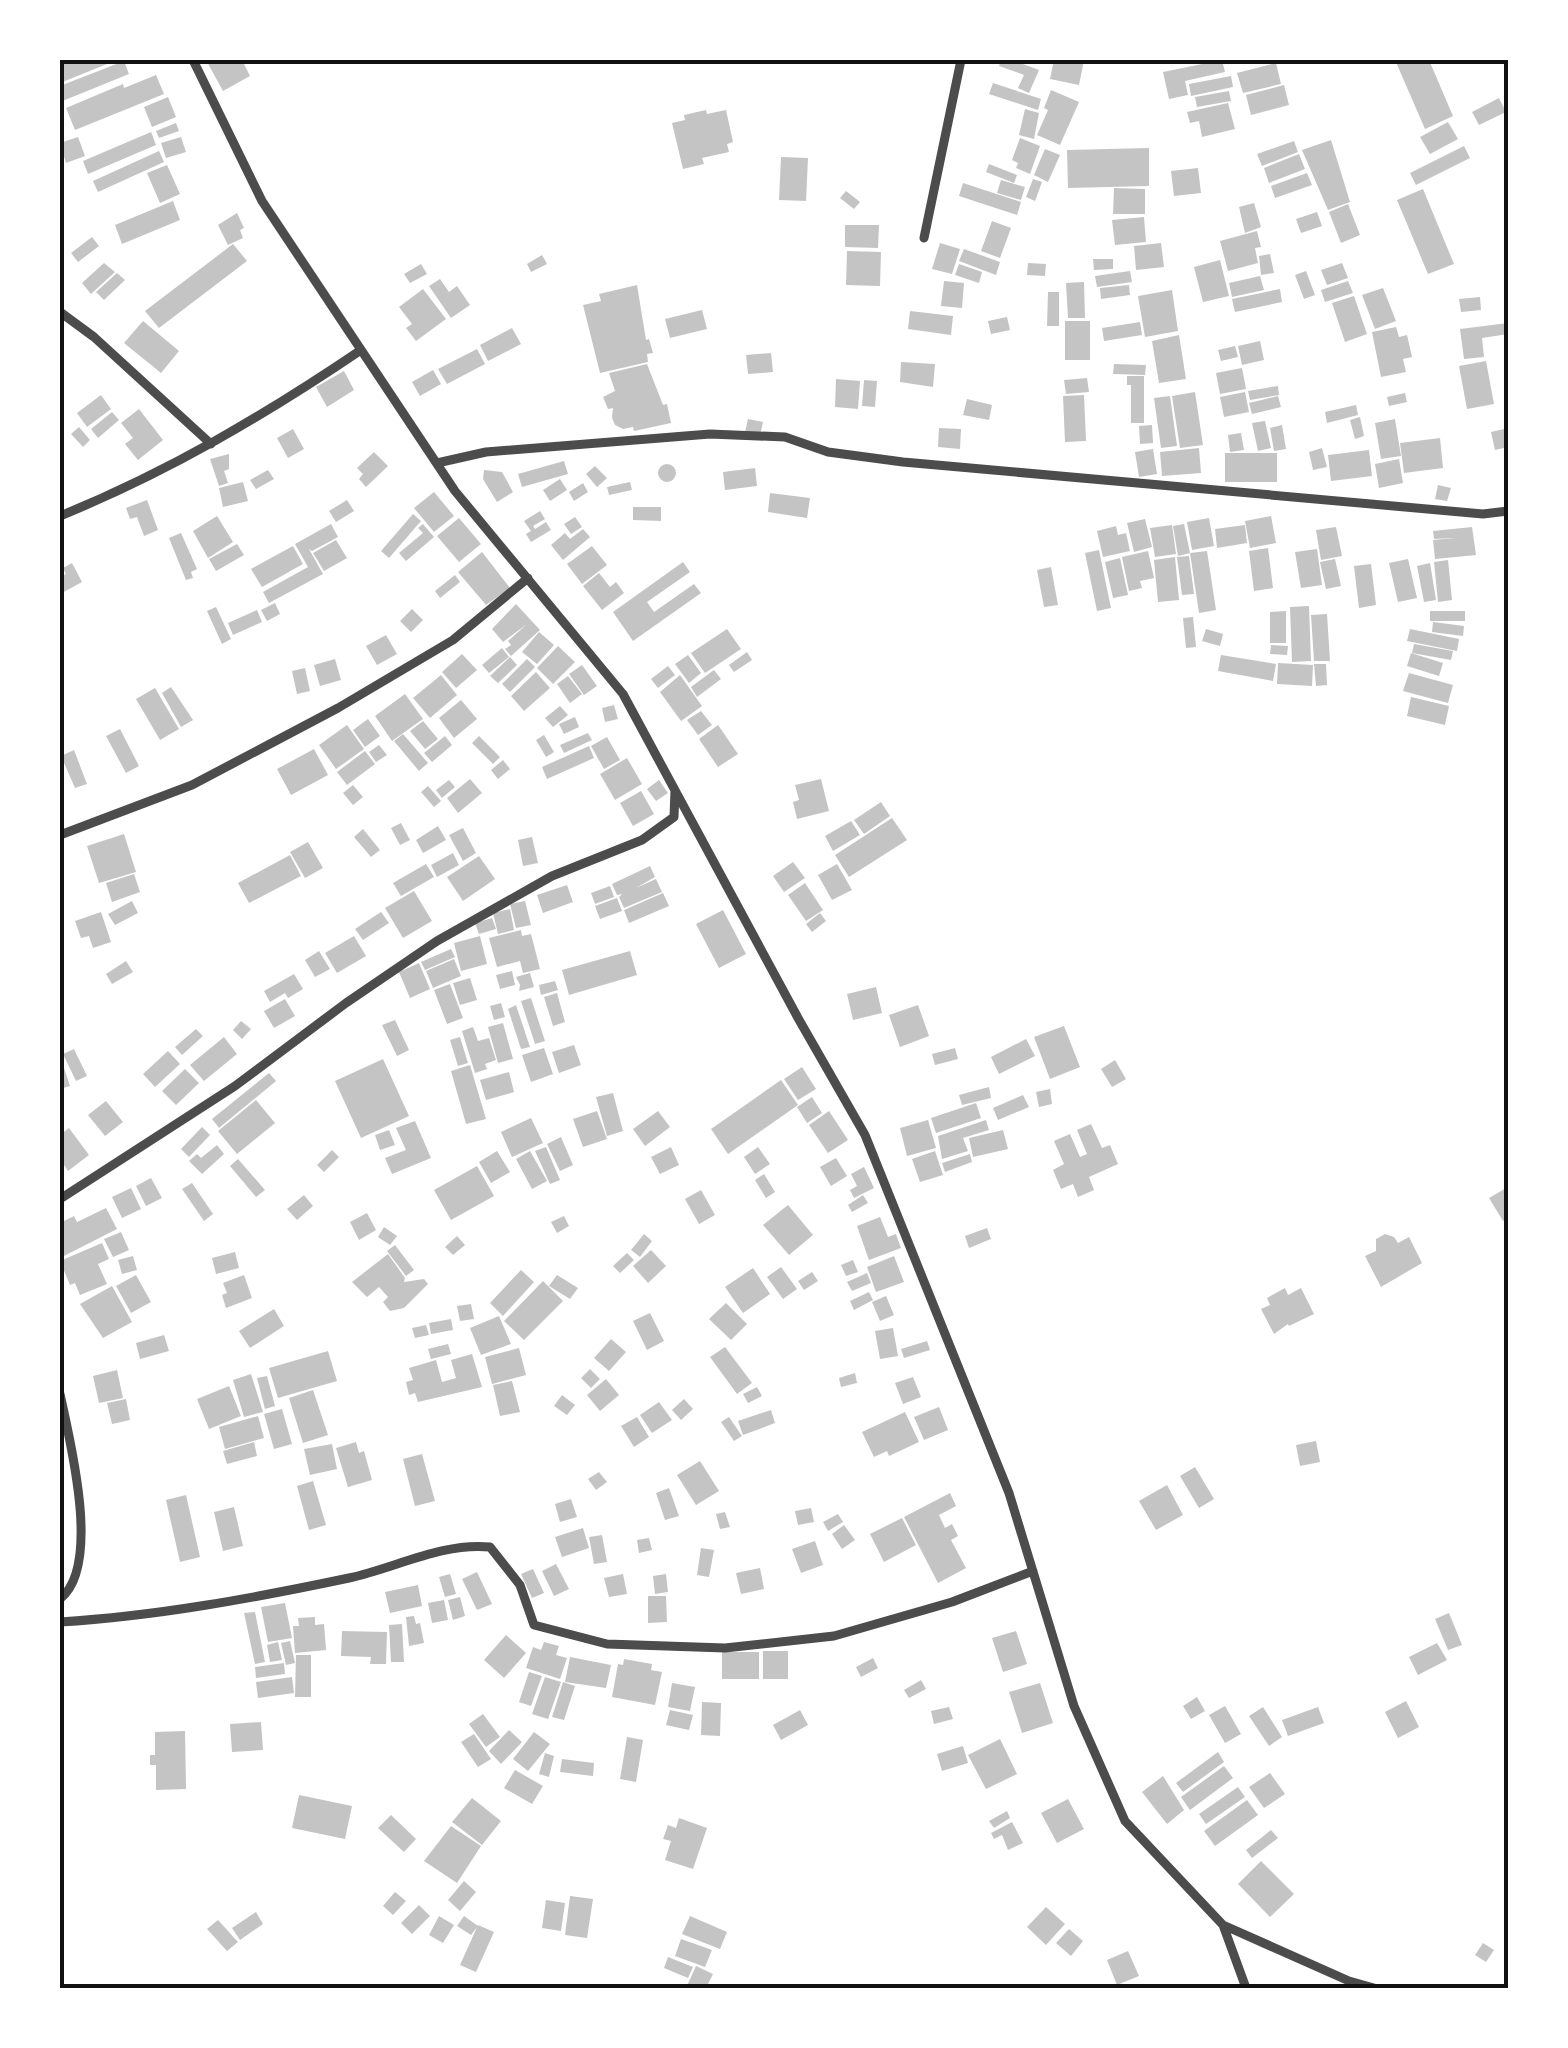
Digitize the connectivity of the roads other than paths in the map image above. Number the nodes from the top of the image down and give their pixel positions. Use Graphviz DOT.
graph roads {
  1 [pos="193,60"];
  2 [pos="961,60"];
  3 [pos="924,238"];
  4 [pos="60,312"];
  5 [pos="361,350"];
  6 [pos="211,444"];
  7 [pos="437,463"];
  8 [pos="1508,511"];
  9 [pos="60,516"];
  10 [pos="528,578"];
  11 [pos="674,788"];
  12 [pos="60,835"];
  13 [pos="60,1199"];
  14 [pos="60,1394"];
  15 [pos="1033,1571"];
  16 [pos="60,1599"];
  17 [pos="60,1622"];
  18 [pos="1223,1926"];
  19 [pos="1246,1988"];
  20 [pos="1374,1988"];
  1 -- 5 [label="street"];
  2 -- 3 [label="street"];
  4 -- 6 [label="street"];
  5 -- 6 [label="street"];
  5 -- 7 [label="street"];
  6 -- 9 [label="street"];
  7 -- 8 [label="street"];
  7 -- 10 [label="street"];
  10 -- 11 [label="street"];
  10 -- 12 [label="street"];
  11 -- 13 [label="street"];
  11 -- 15 [label="street"];
  14 -- 16 [label="street"];
  15 -- 17 [label="street"];
  15 -- 18 [label="street"];
  18 -- 19 [label="street"];
  18 -- 20 [label="street"];
}
